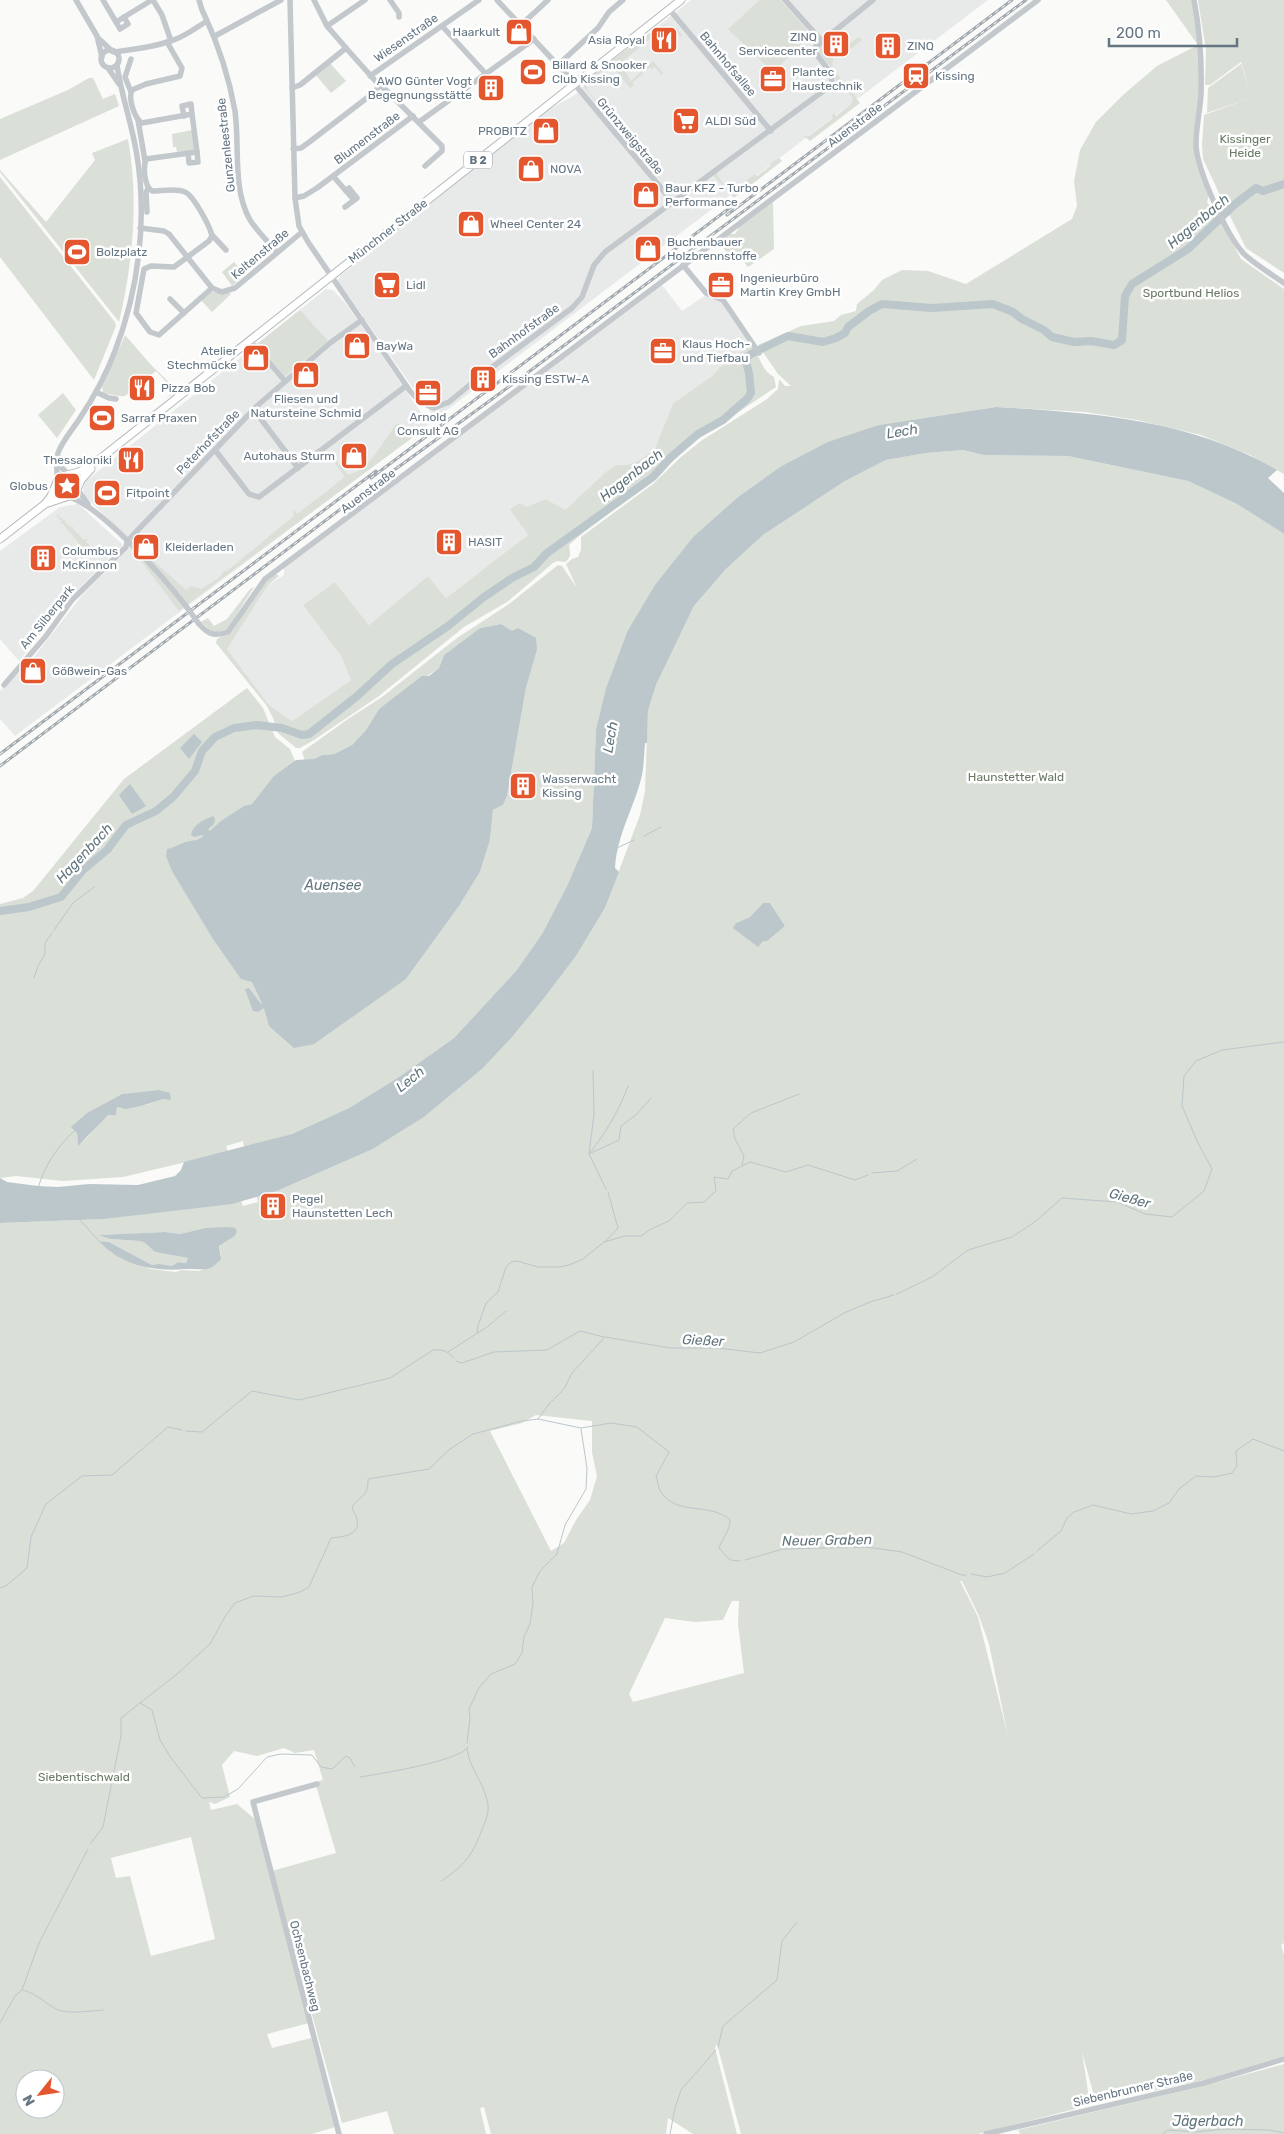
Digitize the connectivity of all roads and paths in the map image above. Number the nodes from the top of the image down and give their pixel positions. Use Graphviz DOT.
graph roads {
  1 [pos="76,0"];
  2 [pos="103,0"];
  3 [pos="152,0"];
  4 [pos="199,0"];
  5 [pos="282,0"];
  6 [pos="290,0"];
  7 [pos="314,0"];
  8 [pos="364,0"];
  9 [pos="390,0"];
  10 [pos="479,0"];
  11 [pos="498,0"];
  12 [pos="548,0"];
  13 [pos="622,0"];
  14 [pos="681,0"];
  15 [pos="785,0"];
  16 [pos="873,0"];
  17 [pos="1038,0"];
  18 [pos="1194,0"];
  19 [pos="669,10"];
  20 [pos="399,16"];
  21 [pos="207,21"];
  22 [pos="521,25"];
  23 [pos="327,26"];
  24 [pos="442,26"];
  25 [pos="97,36"];
  26 [pos="215,36"];
  27 [pos="534,39"];
  28 [pos="822,40"];
  29 [pos="169,41"];
  30 [pos="346,48"];
  31 [pos="132,50"];
  32 [pos="113,51"];
  33 [pos="102,57"];
  34 [pos="132,59"];
  35 [pos="118,62"];
  36 [pos="558,65"];
  37 [pos="108,68"];
  38 [pos="486,74"];
  39 [pos="370,76"];
  40 [pos="574,84"];
  41 [pos="120,86"];
  42 [pos="379,86"];
  43 [pos="292,88"];
  44 [pos="131,92"];
  45 [pos="192,114"];
  46 [pos="184,116"];
  47 [pos="413,116"];
  48 [pos="138,120"];
  49 [pos="419,122"];
  50 [pos="771,131"];
  51 [pos="294,149"];
  52 [pos="197,152"];
  53 [pos="188,153"];
  54 [pos="145,161"];
  55 [pos="425,166"];
  56 [pos="333,176"];
  57 [pos="148,189"];
  58 [pos="295,198"];
  59 [pos="672,201"];
  60 [pos="345,208"];
  61 [pos="147,212"];
  62 [pos="140,228"];
  63 [pos="302,232"];
  64 [pos="212,236"];
  65 [pos="226,250"];
  66 [pos="277,252"];
  67 [pos="187,257"];
  68 [pos="683,265"];
  69 [pos="331,275"];
  70 [pos="1284,283"];
  71 [pos="212,288"];
  72 [pos="170,299"];
  73 [pos="184,313"];
  74 [pos="362,320"];
  75 [pos="255,346"];
  76 [pos="758,350"];
  77 [pos="285,381"];
  78 [pos="406,386"];
  79 [pos="96,392"];
  80 [pos="116,399"];
  81 [pos="254,410"];
  82 [pos="61,446"];
  83 [pos="215,450"];
  84 [pos="96,463"];
  85 [pos="298,468"];
  86 [pos="69,474"];
  87 [pos="56,482"];
  88 [pos="78,488"];
  89 [pos="67,497"];
  90 [pos="45,504"];
  91 [pos="94,511"];
  92 [pos="0,539"];
  93 [pos="127,542"];
  94 [pos="4,685"];
  95 [pos="317,1784"];
  96 [pos="1284,2059"];
  97 [pos="339,2134"];
  98 [pos="986,2134"];
  1 -- 25 [label="street"];
  2 -- 3 [label="street"];
  3 -- 29 [label="street"];
  4 -- 21 [label="street, Gunzenleestraße"];
  5 -- 26 [label="street"];
  6 -- 43 [label="street, Bahnhofstraße"];
  7 -- 23 [label="street"];
  8 -- 23 [label="street"];
  9 -- 20 [label="street"];
  10 -- 24 [label="street, Wiesenstraße"];
  11 -- 22 [label="street, Grünzweigstraße"];
  12 -- 22 [label="street"];
  13 -- 36 [label="street"];
  14 -- 19 [label="main road, Münchner Straße / B 2"];
  15 -- 28 [label="street"];
  16 -- 28 [label="street"];
  17 -- 68 [label="street, Auenstraße"];
  18 -- 70 [label="street"];
  19 -- 40 [label="main road, Münchner Straße / B 2"];
  19 -- 50 [label="street, Bahnhofsallee"];
  21 -- 26 [label="street, Gunzenleestraße"];
  21 -- 29 [label="street"];
  22 -- 27 [label="street, Grünzweigstraße"];
  23 -- 30 [label="street"];
  24 -- 38 [label="street"];
  24 -- 39 [label="street, Wiesenstraße"];
  25 -- 32 [label="street"];
  25 -- 33 [label="street"];
  26 -- 66 [label="street, Gunzenleestraße"];
  27 -- 36 [label="street, Grünzweigstraße"];
  27 -- 38 [label="street, Blumenstraße"];
  28 -- 50 [label="street, Bahnhofstraße"];
  29 -- 31 [label="street"];
  29 -- 44 [label="street"];
  30 -- 39 [label="street"];
  30 -- 43 [label="street"];
  31 -- 32 [label="street"];
  31 -- 35 [label="street"];
  32 -- 33 [label="street"];
  32 -- 35 [label="street"];
  33 -- 37 [label="street"];
  34 -- 44 [label="street"];
  35 -- 37 [label="street"];
  35 -- 41 [label="street"];
  36 -- 40 [label="street, Grünzweigstraße"];
  37 -- 41 [label="street"];
  38 -- 49 [label="street, Blumenstraße"];
  39 -- 42 [label="street"];
  40 -- 59 [label="street, Grünzweigstraße"];
  40 -- 69 [label="main road, Münchner Straße / B 2"];
  41 -- 62 [label="street"];
  42 -- 47 [label="street"];
  42 -- 51 [label="street"];
  43 -- 51 [label="street, Bahnhofstraße"];
  44 -- 48 [label="street"];
  45 -- 46 [label="street"];
  45 -- 46 [label="street"];
  45 -- 52 [label="street"];
  46 -- 48 [label="street"];
  47 -- 49 [label="street"];
  47 -- 56 [label="street, Blumenstraße"];
  48 -- 54 [label="street"];
  49 -- 55 [label="street"];
  50 -- 59 [label="street, Bahnhofstraße"];
  51 -- 58 [label="street, Bahnhofstraße"];
  52 -- 53 [label="street"];
  52 -- 53 [label="street"];
  53 -- 54 [label="street"];
  54 -- 57 [label="street"];
  56 -- 58 [label="street, Blumenstraße"];
  56 -- 60 [label="street, Blumenstraße"];
  57 -- 61 [label="street"];
  57 -- 64 [label="street"];
  58 -- 63 [label="street, Bahnhofstraße"];
  59 -- 78 [label="street, Bahnhofstraße"];
  62 -- 67 [label="street"];
  62 -- 79 [label="street"];
  63 -- 66 [label="street, Keltenstraße"];
  63 -- 69 [label="street, Bahnhofstraße"];
  64 -- 65 [label="street"];
  64 -- 67 [label="street"];
  66 -- 71 [label="street, Keltenstraße"];
  67 -- 71 [label="street"];
  67 -- 73 [label="street"];
  68 -- 76 [label="street"];
  68 -- 93 [label="street, Auenstraße, bridge"];
  69 -- 74 [label="street, Bahnhofstraße"];
  69 -- 84 [label="main road, Münchner Straße / B 2"];
  71 -- 73 [label="street"];
  72 -- 73 [label="street"];
  74 -- 77 [label="street, Peterhofstraße"];
  74 -- 78 [label="street, Bahnhofstraße"];
  75 -- 77 [label="street"];
  77 -- 81 [label="street, Peterhofstraße"];
  78 -- 85 [label="street"];
  79 -- 80 [label="street"];
  79 -- 82 [label="street"];
  81 -- 83 [label="street, Peterhofstraße"];
  81 -- 85 [label="street"];
  82 -- 86 [label="street"];
  82 -- 87 [label="street"];
  83 -- 85 [label="street"];
  83 -- 93 [label="street, Peterhofstraße"];
  84 -- 86 [label="main road, Münchner Straße / B 2"];
  84 -- 88 [label="main road, Münchner Straße / B 2"];
  86 -- 87 [label="main road, B 2"];
  86 -- 88 [label="main road"];
  87 -- 89 [label="main road"];
  87 -- 90 [label="main road, B 2"];
  88 -- 89 [label="main road, B 2"];
  88 -- 91 [label="street, Auenstraße"];
  89 -- 90 [label="main road, B 2"];
  89 -- 91 [label="street, Auenstraße"];
  90 -- 92 [label="main road, B 2"];
  91 -- 93 [label="street, Auenstraße"];
  93 -- 94 [label="street, Am Silberpark"];
  95 -- 97 [label="street, Ochsenbachweg"];
  96 -- 98 [label="street, Siebenbrunner Straße"];
}
